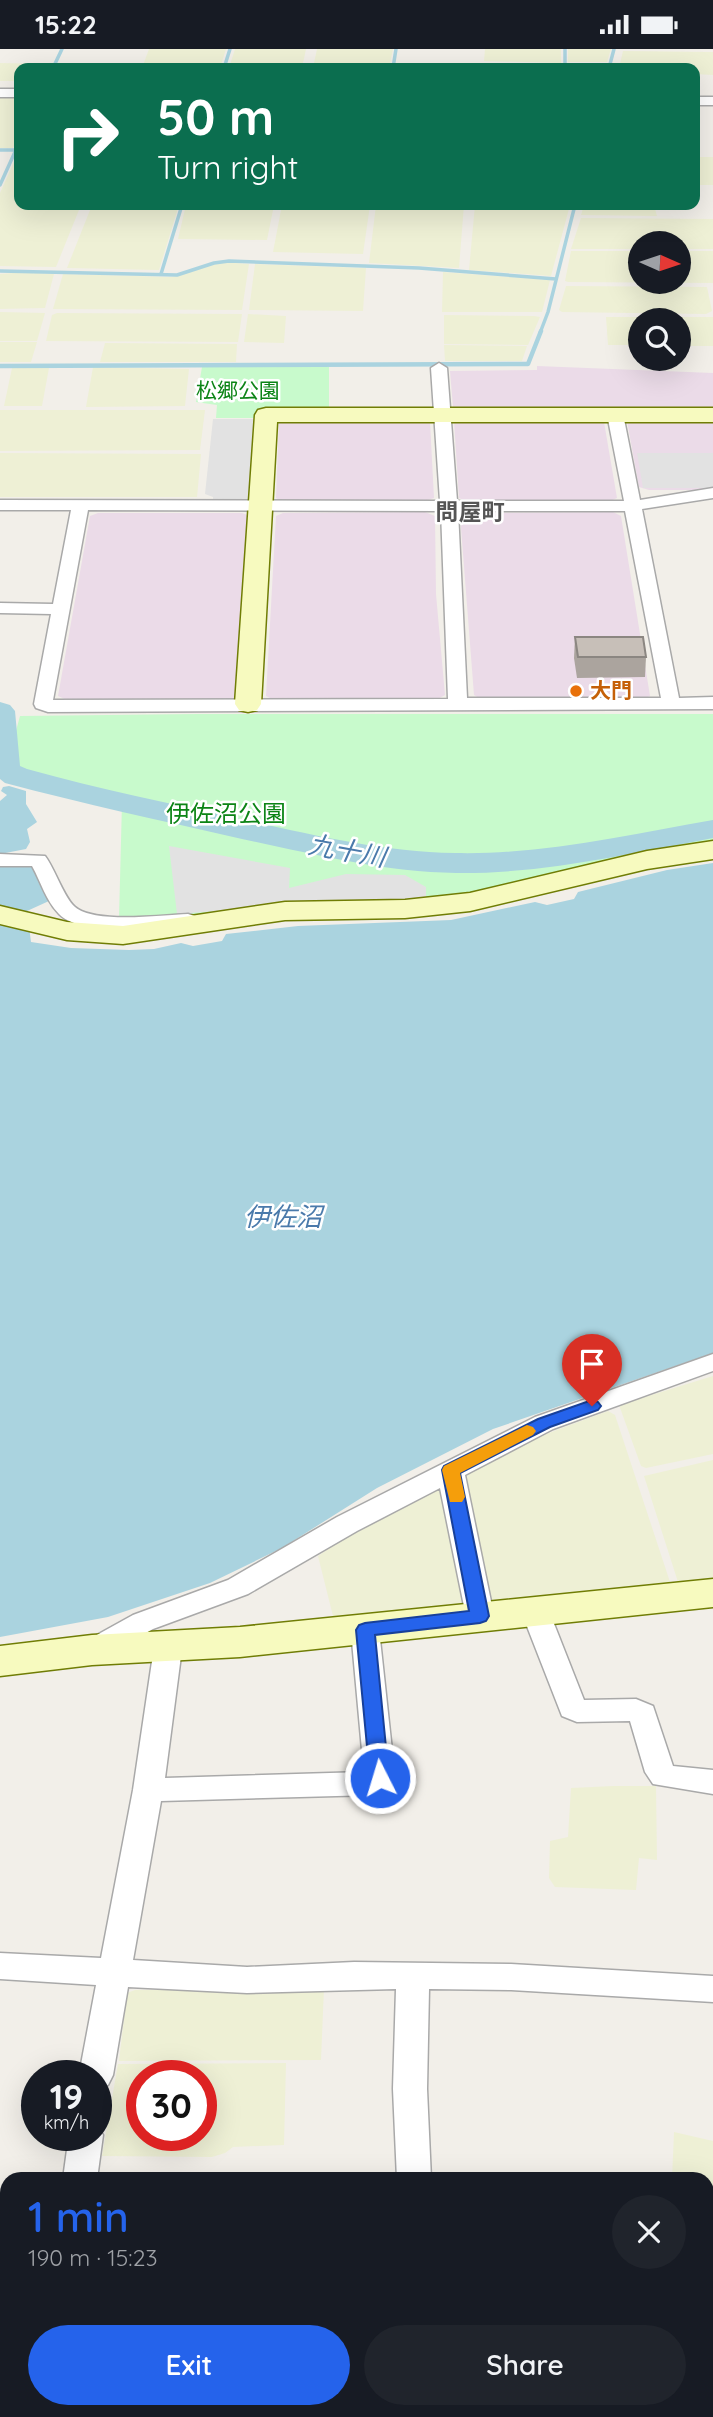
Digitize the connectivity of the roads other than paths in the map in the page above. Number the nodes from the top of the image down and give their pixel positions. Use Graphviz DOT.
graph roads {
  1 [pos="439,368"];
  2 [pos="615,414"];
  3 [pos="441,415"];
  4 [pos="713,415"];
  5 [pos="713,493"];
  6 [pos="0,505"];
  7 [pos="80,506"];
  8 [pos="631,506"];
  9 [pos="260,507"];
  10 [pos="449,507"];
  11 [pos="0,608"];
  12 [pos="61,608"];
  13 [pos="671,703"];
  14 [pos="713,703"];
  15 [pos="248,704"];
  16 [pos="458,704"];
  17 [pos="713,850"];
  18 [pos="0,860"];
  19 [pos="0,915"];
  20 [pos="248,916"];
  21 [pos="713,1362"];
  22 [pos="450,1470"];
  23 [pos="713,1593"];
  24 [pos="535,1611"];
  25 [pos="480,1616"];
  26 [pos="365,1630"];
  27 [pos="168,1648"];
  28 [pos="92,1650"];
  29 [pos="0,1661"];
  30 [pos="713,1782"];
  31 [pos="148,1790"];
  32 [pos="0,1966"];
  33 [pos="114,1973"];
  34 [pos="413,1975"];
  35 [pos="713,1989"];
  36 [pos="99,2060"];
  37 [pos="84,2151"];
  38 [pos="81,2172"];
  39 [pos="414,2172"];
  1 -- 3 [label="street"];
  2 -- 3 [label="street"];
  2 -- 4 [label="street"];
  2 -- 8 [label="street"];
  3 -- 9 [label="street"];
  3 -- 10 [label="street"];
  5 -- 8 [label="street"];
  6 -- 7 [label="street"];
  7 -- 9 [label="street"];
  7 -- 12 [label="street"];
  8 -- 10 [label="street"];
  8 -- 13 [label="street"];
  9 -- 10 [label="street"];
  9 -- 15 [label="street"];
  10 -- 16 [label="street"];
  11 -- 12 [label="street"];
  12 -- 15 [label="street"];
  13 -- 14 [label="street"];
  13 -- 16 [label="street"];
  15 -- 16 [label="street"];
  17 -- 20 [label="street"];
  18 -- 20 [label="street"];
  19 -- 20 [label="street"];
  21 -- 22 [label="street"];
  22 -- 25 [label="street"];
  22 -- 28 [label="street"];
  23 -- 24 [label="street"];
  24 -- 25 [label="street"];
  24 -- 30 [label="street"];
  25 -- 26 [label="street"];
  26 -- 27 [label="street"];
  26 -- 31 [label="street"];
  27 -- 28 [label="street"];
  27 -- 31 [label="street"];
  28 -- 29 [label="street"];
  31 -- 33 [label="street"];
  32 -- 33 [label="street"];
  33 -- 34 [label="street"];
  33 -- 36 [label="street"];
  34 -- 35 [label="street"];
  34 -- 39 [label="street"];
  37 -- 38 [label="street"];
}
